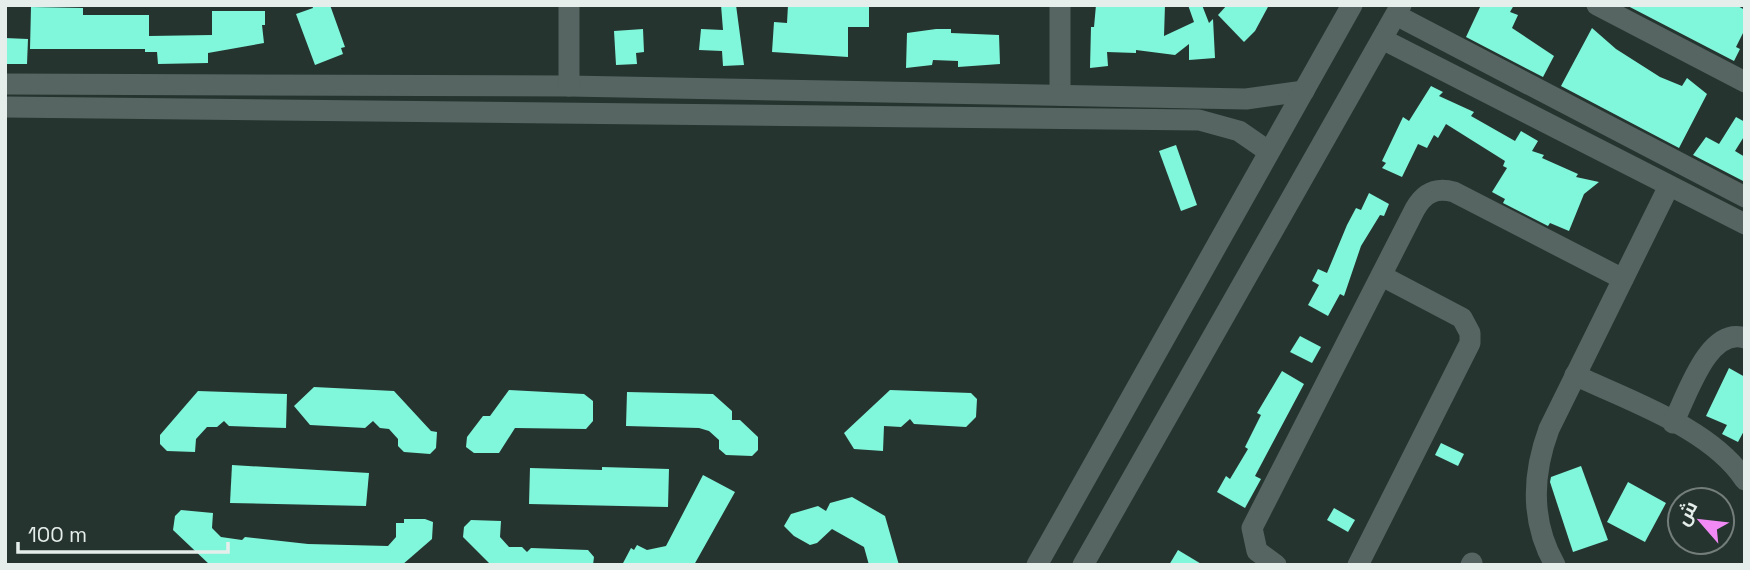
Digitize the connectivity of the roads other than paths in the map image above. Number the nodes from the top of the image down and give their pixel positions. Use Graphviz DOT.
graph roads {
  1 [pos="569,5"];
  2 [pos="1060,5"];
  3 [pos="1352,5"];
  4 [pos="1597,5"];
  5 [pos="1399,10"];
  6 [pos="1382,39"];
  7 [pos="1744,80"];
  8 [pos="5,84"];
  9 [pos="450,86"];
  10 [pos="474,86"];
  11 [pos="569,86"];
  12 [pos="1304,91"];
  13 [pos="1060,95"];
  14 [pos="1111,96"];
  15 [pos="5,107"];
  16 [pos="464,112"];
  17 [pos="1111,119"];
  18 [pos="1268,150"];
  19 [pos="1669,186"];
  20 [pos="1743,196"];
  21 [pos="1737,220"];
  22 [pos="1381,276"];
  23 [pos="1623,279"];
  24 [pos="1745,338"];
  25 [pos="1575,375"];
  26 [pos="1673,423"];
  27 [pos="1745,480"];
  28 [pos="1037,565"];
  29 [pos="1083,565"];
  30 [pos="1276,565"];
  31 [pos="1358,565"];
  32 [pos="1555,565"];
  1 -- 11 [label="street"];
  2 -- 13 [label="street"];
  3 -- 12 [label="street"];
  4 -- 7 [label="street"];
  5 -- 6 [label="street"];
  5 -- 20 [label="street"];
  6 -- 19 [label="street"];
  6 -- 29 [label="street"];
  8 -- 9 [label="street"];
  9 -- 10 [label="street"];
  9 -- 16 [label="street"];
  10 -- 11 [label="street"];
  10 -- 16 [label="street"];
  11 -- 13 [label="street"];
  12 -- 14 [label="street"];
  12 -- 18 [label="street"];
  13 -- 14 [label="street"];
  14 -- 17 [label="street"];
  15 -- 16 [label="street"];
  16 -- 17 [label="street"];
  17 -- 18 [label="street"];
  18 -- 28 [label="street"];
  19 -- 21 [label="street"];
  19 -- 23 [label="street"];
  20 -- 21 [label="street"];
  22 -- 23 [label="street"];
  22 -- 30 [label="street"];
  22 -- 31 [label="street"];
  23 -- 25 [label="street"];
  24 -- 26 [label="street"];
  25 -- 26 [label="street"];
  25 -- 32 [label="street"];
  26 -- 27 [label="street"];
}
